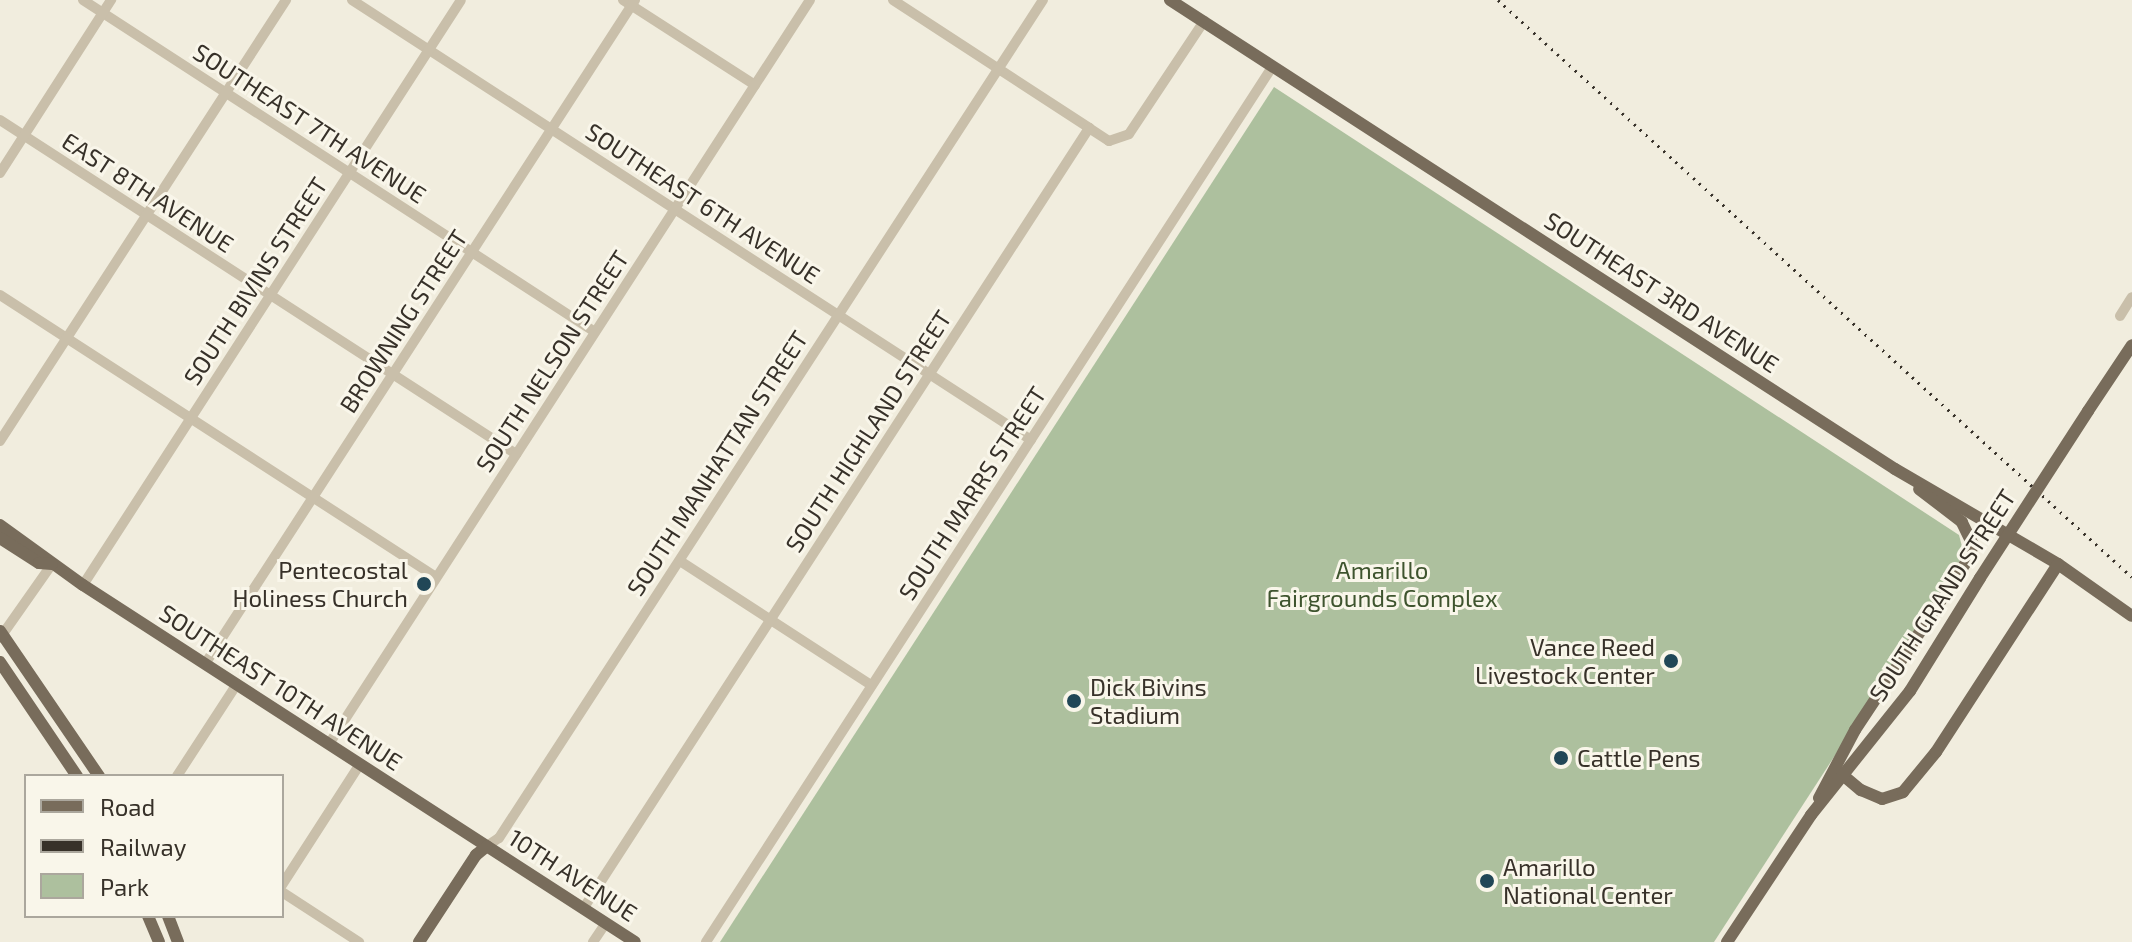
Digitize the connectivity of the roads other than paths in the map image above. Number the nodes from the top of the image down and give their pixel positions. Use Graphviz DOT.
graph roads {
  1 [pos="83,0"];
  2 [pos="111,0"];
  3 [pos="286,0"];
  4 [pos="352,0"];
  5 [pos="461,0"];
  6 [pos="810,0"];
  7 [pos="893,0"];
  8 [pos="1043,0"];
  9 [pos="1170,0"];
  10 [pos="630,2"];
  11 [pos="103,13"];
  12 [pos="1204,21"];
  13 [pos="429,49"];
  14 [pos="1272,67"];
  15 [pos="999,68"];
  16 [pos="755,85"];
  17 [pos="226,93"];
  18 [pos="0,120"];
  19 [pos="1089,128"];
  20 [pos="551,129"];
  21 [pos="24,136"];
  22 [pos="349,172"];
  23 [pos="0,173"];
  24 [pos="674,208"];
  25 [pos="147,215"];
  26 [pos="472,252"];
  27 [pos="0,295"];
  28 [pos="270,295"];
  29 [pos="2132,297"];
  30 [pos="839,315"];
  31 [pos="2120,316"];
  32 [pos="595,332"];
  33 [pos="67,338"];
  34 [pos="2132,345"];
  35 [pos="393,374"];
  36 [pos="929,374"];
  37 [pos="190,418"];
  38 [pos="1031,440"];
  39 [pos="0,441"];
  40 [pos="516,454"];
  41 [pos="1909,477"];
  42 [pos="313,497"];
  43 [pos="0,525"];
  44 [pos="0,538"];
  45 [pos="680,561"];
  46 [pos="52,564"];
  47 [pos="2058,564"];
  48 [pos="436,577"];
  49 [pos="83,585"];
  50 [pos="2132,616"];
  51 [pos="770,619"];
  52 [pos="1,635"];
  53 [pos="0,662"];
  54 [pos="205,664"];
  55 [pos="237,684"];
  56 [pos="871,685"];
  57 [pos="329,744"];
  58 [pos="1836,761"];
  59 [pos="360,764"];
  60 [pos="96,772"];
  61 [pos="76,774"];
  62 [pos="178,774"];
  63 [pos="1843,777"];
  64 [pos="1811,815"];
  65 [pos="487,846"];
  66 [pos="284,882"];
  67 [pos="284,893"];
  68 [pos="583,909"];
  69 [pos="149,918"];
  70 [pos="169,918"];
  71 [pos="606,923"];
  72 [pos="159,942"];
  73 [pos="178,942"];
  74 [pos="359,942"];
  75 [pos="419,942"];
  76 [pos="593,942"];
  77 [pos="635,942"];
  78 [pos="706,942"];
  79 [pos="1727,942"];
  1 -- 11 [label="street, SOUTHEAST 7TH AVENUE"];
  2 -- 11 [label="street"];
  3 -- 17 [label="street"];
  4 -- 13 [label="street, SOUTHEAST 6TH AVENUE"];
  5 -- 13 [label="street, SOUTH BIVINS STREET"];
  6 -- 16 [label="street, SOUTH NELSON STREET"];
  7 -- 15 [label="street"];
  8 -- 15 [label="street, SOUTH MANHATTAN STREET"];
  9 -- 12 [label="main road, SOUTHEAST 3RD AVENUE"];
  10 -- 16 [label="street"];
  10 -- 20 [label="street, BROWNING STREET"];
  11 -- 17 [label="street, SOUTHEAST 7TH AVENUE"];
  11 -- 21 [label="street"];
  12 -- 14 [label="main road, SOUTHEAST 3RD AVENUE"];
  12 -- 19 [label="street"];
  13 -- 20 [label="street, SOUTHEAST 6TH AVENUE"];
  13 -- 22 [label="street, SOUTH BIVINS STREET"];
  14 -- 38 [label="street, SOUTH MARRS STREET"];
  14 -- 41 [label="main road, SOUTHEAST 3RD AVENUE"];
  15 -- 19 [label="street"];
  15 -- 30 [label="street, SOUTH MANHATTAN STREET"];
  16 -- 24 [label="street, SOUTH NELSON STREET"];
  17 -- 22 [label="street, SOUTHEAST 7TH AVENUE"];
  17 -- 25 [label="street"];
  18 -- 21 [label="street, EAST 8TH AVENUE"];
  19 -- 36 [label="street, SOUTH HIGHLAND STREET"];
  20 -- 24 [label="street, SOUTHEAST 6TH AVENUE"];
  20 -- 26 [label="street, BROWNING STREET"];
  21 -- 23 [label="street"];
  21 -- 25 [label="street, EAST 8TH AVENUE"];
  22 -- 26 [label="street, SOUTHEAST 7TH AVENUE"];
  22 -- 28 [label="street, SOUTH BIVINS STREET"];
  24 -- 30 [label="street, SOUTHEAST 6TH AVENUE"];
  24 -- 32 [label="street, SOUTH NELSON STREET"];
  25 -- 28 [label="street, EAST 8TH AVENUE"];
  25 -- 33 [label="street"];
  26 -- 32 [label="street, SOUTHEAST 7TH AVENUE"];
  26 -- 35 [label="street, BROWNING STREET"];
  27 -- 33 [label="street"];
  28 -- 35 [label="street, EAST 8TH AVENUE"];
  28 -- 37 [label="street, SOUTH BIVINS STREET"];
  29 -- 31 [label="street"];
  30 -- 36 [label="street, SOUTHEAST 6TH AVENUE"];
  30 -- 45 [label="street, SOUTH MANHATTAN STREET"];
  32 -- 40 [label="street, SOUTH NELSON STREET"];
  33 -- 37 [label="street"];
  33 -- 39 [label="street"];
  34 -- 63 [label="main road, SOUTH GRAND STREET, bridge"];
  35 -- 40 [label="street, EAST 8TH AVENUE"];
  35 -- 42 [label="street, BROWNING STREET"];
  36 -- 38 [label="street, SOUTHEAST 6TH AVENUE"];
  36 -- 51 [label="street, SOUTH HIGHLAND STREET"];
  37 -- 42 [label="street"];
  37 -- 49 [label="street, SOUTH BIVINS STREET"];
  38 -- 56 [label="street, SOUTH MARRS STREET"];
  40 -- 48 [label="street, SOUTH NELSON STREET"];
  41 -- 47 [label="main road, SOUTHEAST 3RD AVENUE"];
  41 -- 58 [label="main road"];
  42 -- 48 [label="street"];
  42 -- 54 [label="street, BROWNING STREET"];
  43 -- 46 [label="main road"];
  44 -- 46 [label="main road"];
  45 -- 51 [label="street"];
  45 -- 65 [label="street, SOUTH MANHATTAN STREET"];
  46 -- 49 [label="main road, SOUTHEAST 10TH AVENUE"];
  46 -- 52 [label="street"];
  47 -- 50 [label="main road, SOUTHEAST 3RD AVENUE"];
  47 -- 63 [label="main road"];
  48 -- 57 [label="street, SOUTH NELSON STREET"];
  49 -- 54 [label="main road, SOUTHEAST 10TH AVENUE"];
  51 -- 56 [label="street"];
  51 -- 68 [label="street, SOUTH HIGHLAND STREET"];
  52 -- 60 [label="main road"];
  53 -- 61 [label="main road"];
  54 -- 55 [label="main road, SOUTHEAST 10TH AVENUE"];
  55 -- 57 [label="main road, SOUTHEAST 10TH AVENUE"];
  55 -- 62 [label="street"];
  56 -- 78 [label="street, SOUTH MARRS STREET"];
  57 -- 59 [label="main road, SOUTHEAST 10TH AVENUE"];
  58 -- 63 [label="main road"];
  58 -- 64 [label="main road"];
  59 -- 65 [label="main road, SOUTHEAST 10TH AVENUE"];
  59 -- 66 [label="street"];
  63 -- 64 [label="main road, SOUTH GRAND STREET"];
  64 -- 79 [label="main road, SOUTH GRAND STREET"];
  65 -- 68 [label="main road, 10TH AVENUE"];
  65 -- 75 [label="main road, SOUTH MANHATTAN STREET"];
  67 -- 74 [label="street"];
  68 -- 71 [label="main road, 10TH AVENUE"];
  69 -- 72 [label="main road"];
  70 -- 73 [label="main road"];
  71 -- 76 [label="street"];
  71 -- 77 [label="main road, 10TH AVENUE"];
}
